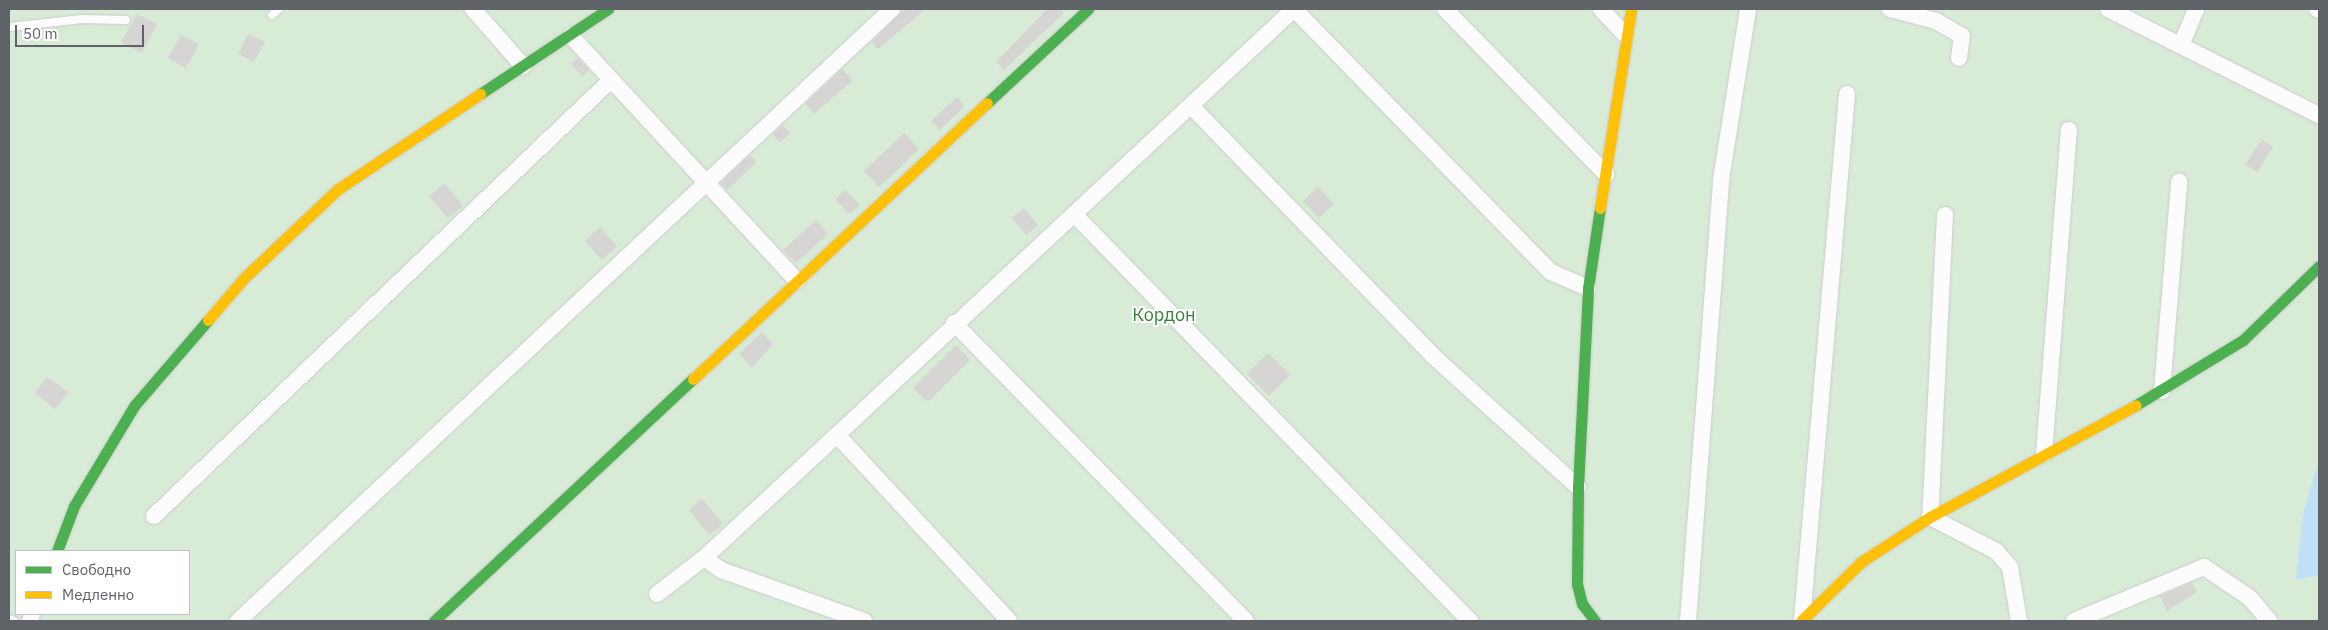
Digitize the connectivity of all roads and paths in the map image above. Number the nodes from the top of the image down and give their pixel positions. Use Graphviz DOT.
graph roads {
  1 [pos="279,9"];
  2 [pos="473,9"];
  3 [pos="608,9"];
  4 [pos="892,9"];
  5 [pos="1088,9"];
  6 [pos="1294,9"];
  7 [pos="1445,9"];
  8 [pos="1600,9"];
  9 [pos="1631,9"];
  10 [pos="1748,9"];
  11 [pos="1890,9"];
  12 [pos="2108,9"];
  13 [pos="2196,9"];
  14 [pos="272,15"];
  15 [pos="126,20"];
  16 [pos="9,27"];
  17 [pos="1625,35"];
  18 [pos="571,36"];
  19 [pos="2180,44"];
  20 [pos="1960,58"];
  21 [pos="523,66"];
  22 [pos="611,80"];
  23 [pos="1847,94"];
  24 [pos="1191,106"];
  25 [pos="2319,115"];
  26 [pos="2069,130"];
  27 [pos="1606,174"];
  28 [pos="708,181"];
  29 [pos="2179,182"];
  30 [pos="1074,214"];
  31 [pos="1945,215"];
  32 [pos="2319,266"];
  33 [pos="797,281"];
  34 [pos="1588,288"];
  35 [pos="954,323"];
  36 [pos="2162,391"];
  37 [pos="837,435"];
  38 [pos="2044,454"];
  39 [pos="1578,487"];
  40 [pos="154,516"];
  41 [pos="1930,517"];
  42 [pos="57,550"];
  43 [pos="704,558"];
  44 [pos="657,594"];
  45 [pos="9,619"];
  46 [pos="1802,620"];
  47 [pos="14,621"];
  48 [pos="238,621"];
  49 [pos="434,621"];
  50 [pos="864,621"];
  51 [pos="1009,621"];
  52 [pos="1246,621"];
  53 [pos="1470,621"];
  54 [pos="1595,621"];
  55 [pos="1688,621"];
  56 [pos="2019,621"];
  57 [pos="2074,621"];
  58 [pos="2269,621"];
  1 -- 14 [label="lane"];
  2 -- 21 [label="street"];
  3 -- 18 [label="street"];
  4 -- 28 [label="street"];
  5 -- 33 [label="street"];
  6 -- 24 [label="street"];
  6 -- 34 [label="street"];
  7 -- 27 [label="street"];
  8 -- 17 [label="street"];
  9 -- 17 [label="street"];
  10 -- 55 [label="street"];
  11 -- 20 [label="street"];
  12 -- 19 [label="street"];
  13 -- 19 [label="street"];
  15 -- 16 [label="lane"];
  17 -- 27 [label="street"];
  18 -- 21 [label="street"];
  18 -- 22 [label="street"];
  19 -- 25 [label="street"];
  21 -- 42 [label="street"];
  22 -- 28 [label="street"];
  22 -- 40 [label="street"];
  23 -- 46 [label="street"];
  24 -- 30 [label="street"];
  24 -- 39 [label="street"];
  26 -- 38 [label="street"];
  27 -- 34 [label="street"];
  28 -- 33 [label="street"];
  28 -- 48 [label="street"];
  29 -- 36 [label="street"];
  30 -- 35 [label="street"];
  30 -- 53 [label="street"];
  31 -- 41 [label="street"];
  32 -- 36 [label="street"];
  33 -- 49 [label="street"];
  34 -- 39 [label="street"];
  35 -- 37 [label="street"];
  35 -- 52 [label="street"];
  36 -- 38 [label="street"];
  37 -- 43 [label="street"];
  37 -- 51 [label="street"];
  38 -- 41 [label="street"];
  39 -- 54 [label="street"];
  41 -- 46 [label="street"];
  41 -- 56 [label="street"];
  43 -- 44 [label="street"];
  43 -- 50 [label="street"];
  45 -- 47 [label="lane"];
  57 -- 58 [label="street"];
}
